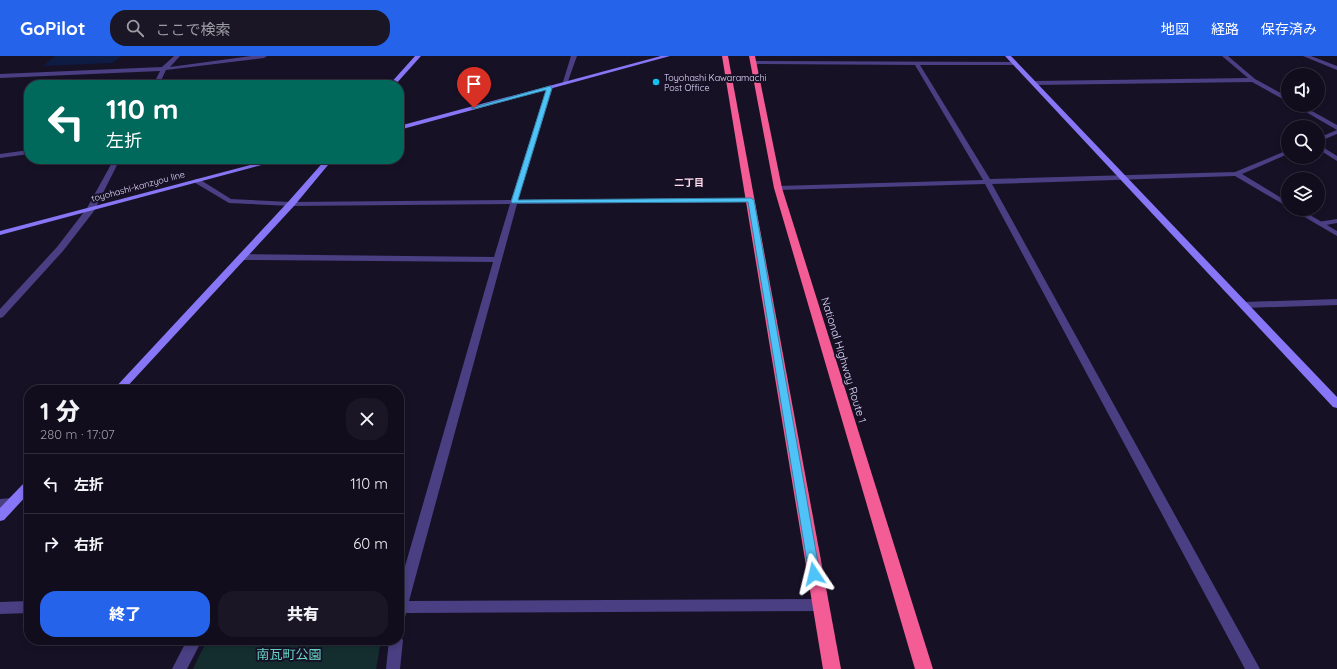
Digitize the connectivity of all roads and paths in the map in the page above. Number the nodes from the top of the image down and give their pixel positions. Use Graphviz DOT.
graph roads {
  1 [pos="177,56"];
  2 [pos="264,56"];
  3 [pos="418,56"];
  4 [pos="574,56"];
  5 [pos="667,56"];
  6 [pos="725,56"];
  7 [pos="1008,56"];
  8 [pos="1225,56"];
  9 [pos="1306,56"];
  10 [pos="753,60"];
  11 [pos="1015,63"];
  12 [pos="917,64"];
  13 [pos="1337,68"];
  14 [pos="164,69"];
  15 [pos="0,76"];
  16 [pos="158,80"];
  17 [pos="396,80"];
  18 [pos="1253,80"];
  19 [pos="1034,83"];
  20 [pos="564,84"];
  21 [pos="550,88"];
  22 [pos="1281,96"];
  23 [pos="1309,112"];
  24 [pos="404,127"];
  25 [pos="1337,128"];
  26 [pos="1337,132"];
  27 [pos="1325,137"];
  28 [pos="1325,151"];
  29 [pos="24,153"];
  30 [pos="1281,155"];
  31 [pos="0,156"];
  32 [pos="1337,159"];
  33 [pos="114,164"];
  34 [pos="263,164"];
  35 [pos="326,164"];
  36 [pos="1236,174"];
  37 [pos="1124,178"];
  38 [pos="987,181"];
  39 [pos="196,182"];
  40 [pos="778,188"];
  41 [pos="751,200"];
  42 [pos="1281,201"];
  43 [pos="514,202"];
  44 [pos="291,204"];
  45 [pos="91,209"];
  46 [pos="1307,216"];
  47 [pos="1337,221"];
  48 [pos="1321,224"];
  49 [pos="0,233"];
  50 [pos="1337,234"];
  51 [pos="242,257"];
  52 [pos="498,260"];
  53 [pos="1337,302"];
  54 [pos="1244,305"];
  55 [pos="0,315"];
  56 [pos="123,385"];
  57 [pos="1337,404"];
  58 [pos="24,489"];
  59 [pos="6,504"];
  60 [pos="0,516"];
  61 [pos="404,592"];
  62 [pos="820,605"];
  63 [pos="24,606"];
  64 [pos="0,608"];
  65 [pos="404,610"];
  66 [pos="192,645"];
  67 [pos="395,645"];
  68 [pos="179,669"];
  69 [pos="393,669"];
  70 [pos="832,669"];
  71 [pos="924,669"];
  72 [pos="1253,669"];
  1 -- 14 [label="street"];
  2 -- 14 [label="street"];
  3 -- 17 [label="street"];
  4 -- 20 [label="street"];
  5 -- 20 [label="street"];
  6 -- 41 [label="highway"];
  7 -- 11 [label="street"];
  8 -- 18 [label="street"];
  9 -- 13 [label="street"];
  10 -- 12 [label="street"];
  10 -- 40 [label="highway, National Highway Route 1"];
  11 -- 12 [label="street"];
  11 -- 19 [label="street"];
  12 -- 38 [label="street"];
  14 -- 15 [label="street"];
  14 -- 16 [label="street"];
  18 -- 19 [label="street"];
  18 -- 22 [label="street"];
  19 -- 37 [label="street"];
  20 -- 21 [label="street"];
  21 -- 24 [label="street"];
  21 -- 43 [label="street"];
  23 -- 25 [label="street"];
  26 -- 27 [label="street"];
  28 -- 32 [label="street"];
  29 -- 31 [label="street"];
  30 -- 36 [label="street"];
  33 -- 45 [label="street"];
  34 -- 39 [label="street, toyohashi-kanzyou line"];
  35 -- 44 [label="street"];
  36 -- 37 [label="street"];
  36 -- 42 [label="street"];
  37 -- 38 [label="street"];
  37 -- 54 [label="street"];
  38 -- 40 [label="street"];
  38 -- 72 [label="street"];
  39 -- 44 [label="street"];
  39 -- 45 [label="street, toyohashi-kanzyou line"];
  40 -- 71 [label="highway, National Highway Route 1"];
  41 -- 43 [label="street"];
  41 -- 62 [label="highway"];
  43 -- 44 [label="street"];
  43 -- 52 [label="street"];
  44 -- 51 [label="street"];
  45 -- 49 [label="street, toyohashi-kanzyou line"];
  45 -- 55 [label="street"];
  46 -- 48 [label="street"];
  47 -- 48 [label="street"];
  48 -- 50 [label="street"];
  51 -- 52 [label="street"];
  51 -- 56 [label="street"];
  52 -- 61 [label="street"];
  53 -- 54 [label="street"];
  54 -- 57 [label="street"];
  58 -- 59 [label="street"];
  59 -- 60 [label="street"];
  62 -- 65 [label="street"];
  62 -- 70 [label="highway"];
  63 -- 64 [label="street"];
  66 -- 68 [label="street"];
  67 -- 69 [label="street"];
}
